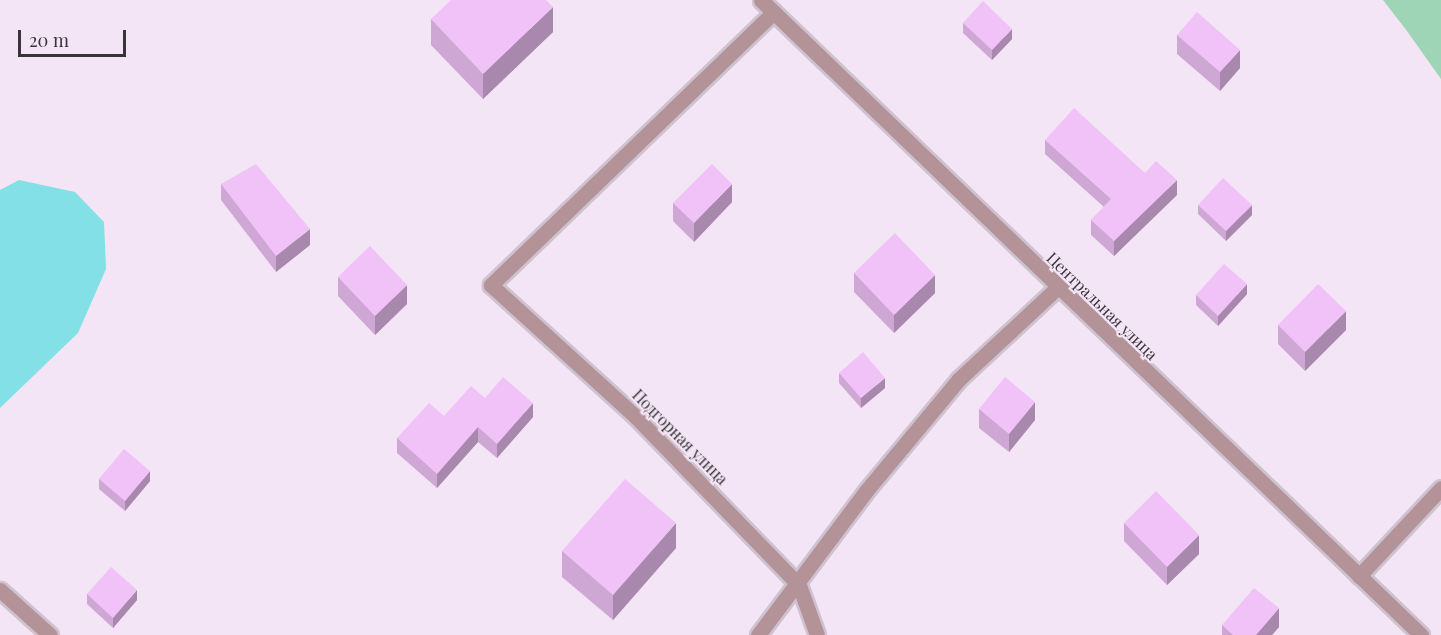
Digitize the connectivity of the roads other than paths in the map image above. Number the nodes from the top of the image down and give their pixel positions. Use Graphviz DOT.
graph roads {
  1 [pos="761,0"];
  2 [pos="774,12"];
  3 [pos="1057,288"];
  4 [pos="1441,488"];
  5 [pos="1359,576"];
  6 [pos="799,585"];
  7 [pos="0,590"];
  8 [pos="50,635"];
  9 [pos="758,635"];
  10 [pos="817,635"];
  11 [pos="1421,635"];
  1 -- 2 [label="street, Центральная улица"];
  2 -- 3 [label="street, Центральная улица"];
  2 -- 6 [label="street, Подгорная улица"];
  3 -- 5 [label="street, Центральная улица"];
  3 -- 6 [label="street"];
  4 -- 5 [label="street"];
  5 -- 11 [label="street, Центральная улица"];
  6 -- 9 [label="street"];
  6 -- 10 [label="street, Подгорная улица"];
  7 -- 8 [label="street"];
}
